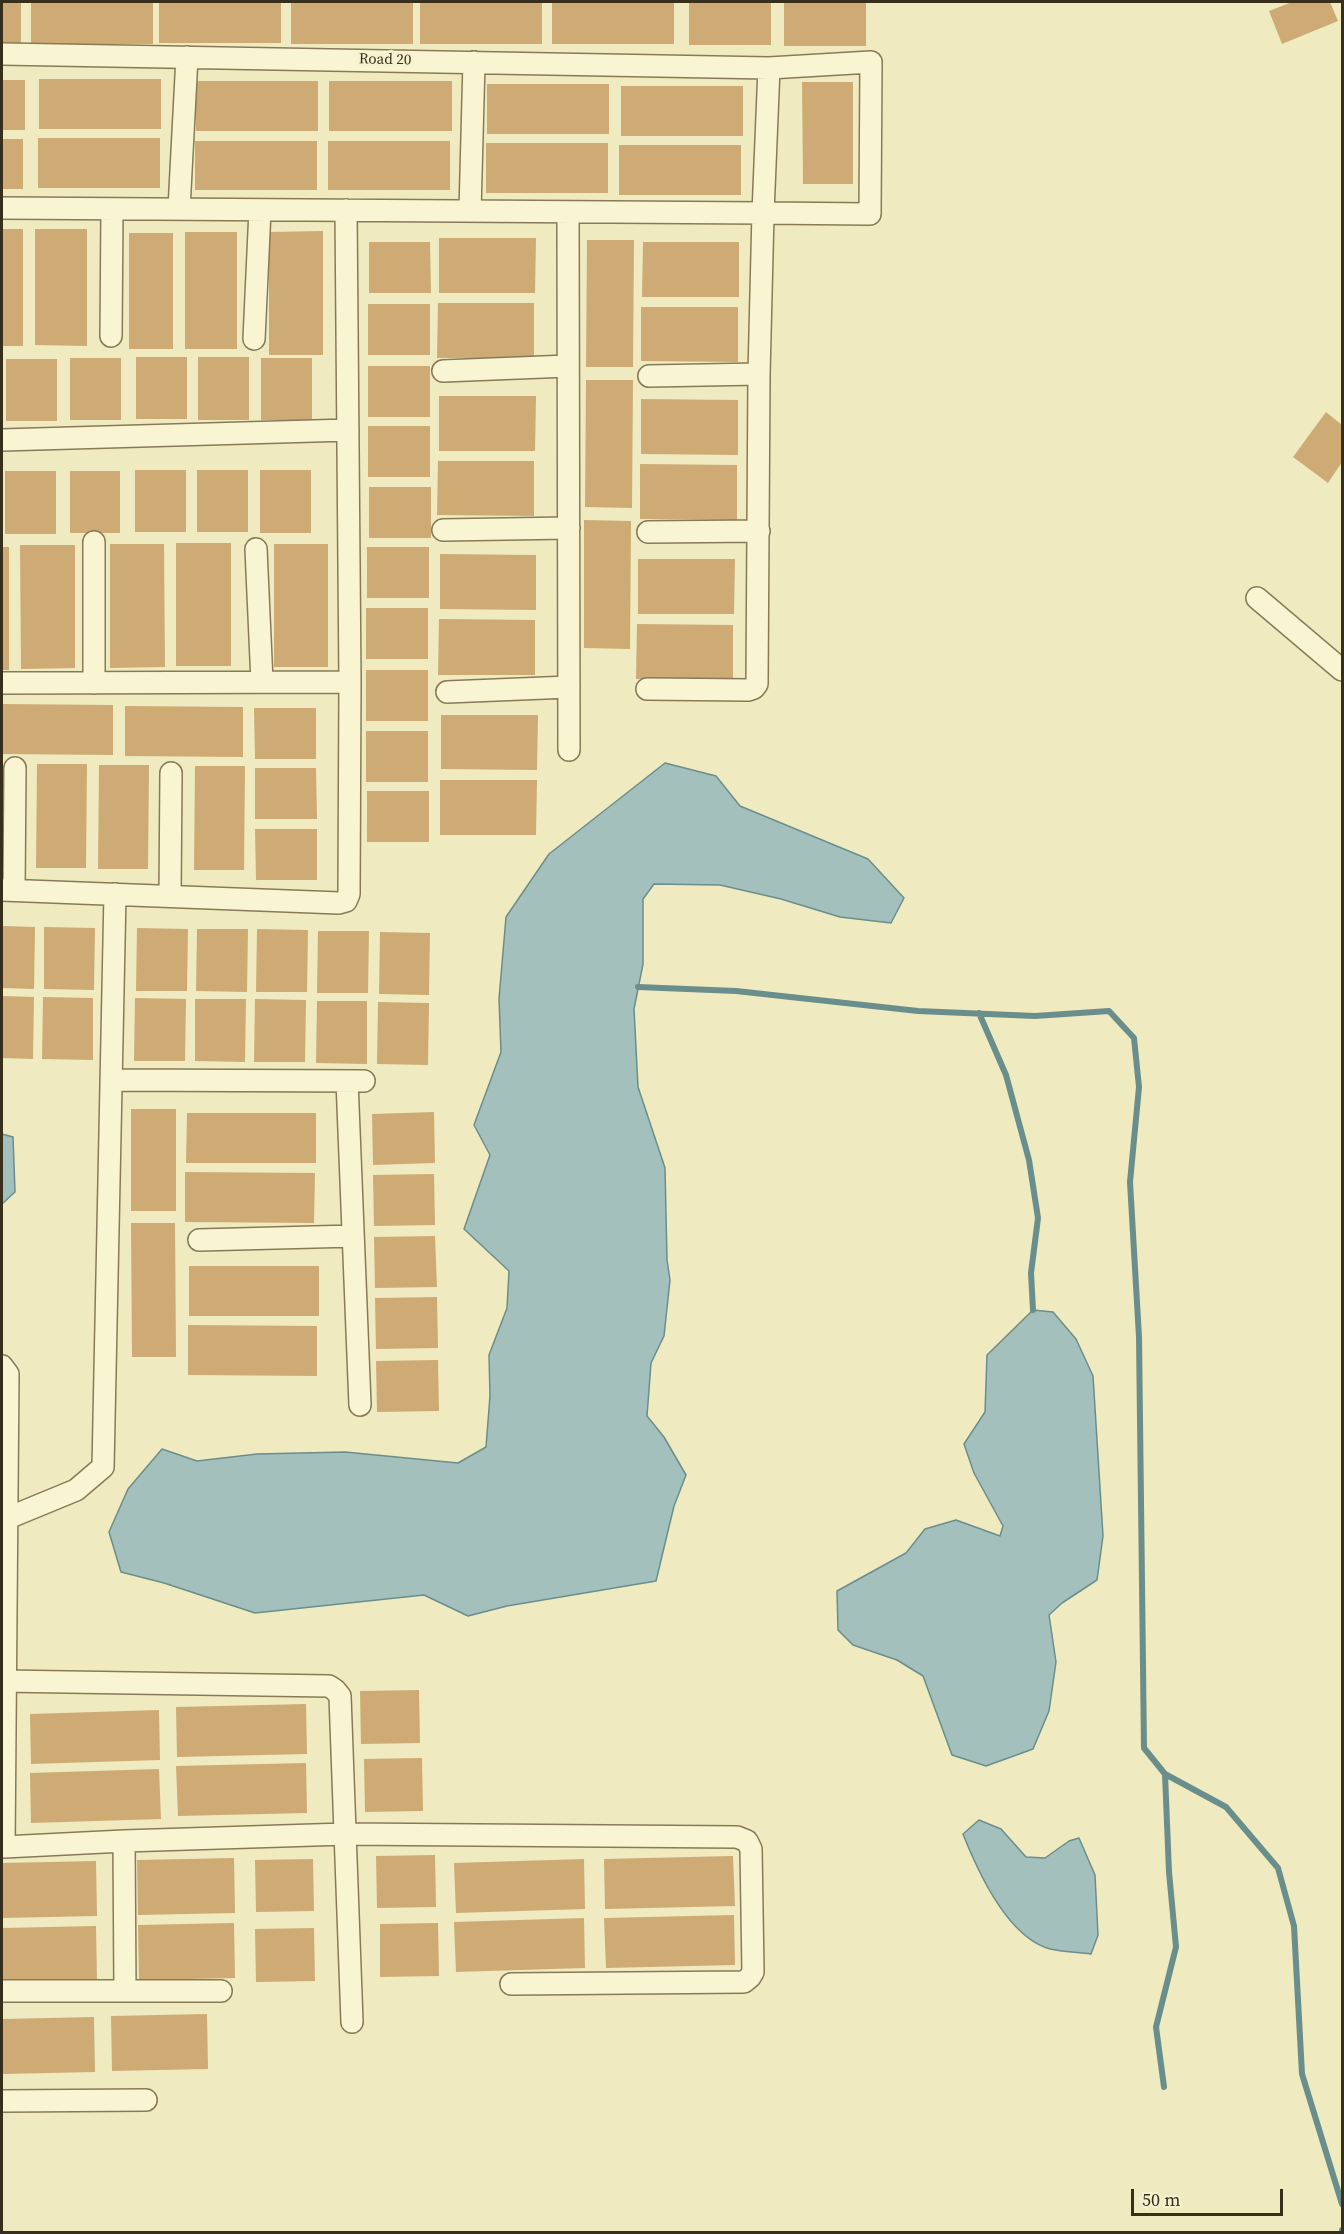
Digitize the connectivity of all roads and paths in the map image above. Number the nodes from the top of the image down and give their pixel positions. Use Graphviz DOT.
graph roads {
  1 [pos="2,54"];
  2 [pos="187,57"];
  3 [pos="474,62"];
  4 [pos="769,68"];
  5 [pos="2,208"];
  6 [pos="112,209"];
  7 [pos="180,209"];
  8 [pos="260,210"];
  9 [pos="346,210"];
  10 [pos="470,212"];
  11 [pos="568,212"];
  12 [pos="763,213"];
  13 [pos="111,336"];
  14 [pos="254,339"];
  15 [pos="568,366"];
  16 [pos="443,371"];
  17 [pos="759,374"];
  18 [pos="649,376"];
  19 [pos="348,430"];
  20 [pos="2,440"];
  21 [pos="569,528"];
  22 [pos="443,530"];
  23 [pos="759,531"];
  24 [pos="648,532"];
  25 [pos="94,542"];
  26 [pos="256,549"];
  27 [pos="1257,598"];
  28 [pos="1342,670"];
  29 [pos="94,682"];
  30 [pos="262,682"];
  31 [pos="350,682"];
  32 [pos="2,683"];
  33 [pos="569,687"];
  34 [pos="647,689"];
  35 [pos="447,692"];
  36 [pos="569,750"];
  37 [pos="15,768"];
  38 [pos="171,773"];
  39 [pos="8,890"];
  40 [pos="115,894"];
  41 [pos="170,896"];
  42 [pos="112,1080"];
  43 [pos="353,1236"];
  44 [pos="199,1240"];
  45 [pos="2,1366"];
  46 [pos="360,1405"];
  47 [pos="5,1518"];
  48 [pos="3,1681"];
  49 [pos="345,1834"];
  50 [pos="124,1841"];
  51 [pos="3,1847"];
  52 [pos="511,1984"];
  53 [pos="125,1991"];
  54 [pos="221,1991"];
  55 [pos="2,1992"];
  56 [pos="352,2022"];
  57 [pos="146,2100"];
  58 [pos="2,2101"];
  1 -- 2 [label="street, Road 20"];
  2 -- 3 [label="street, Road 20"];
  2 -- 7 [label="street"];
  3 -- 4 [label="street, Road 20"];
  3 -- 10 [label="street"];
  4 -- 12 [label="street"];
  4 -- 12 [label="street, Road 20"];
  5 -- 6 [label="street"];
  6 -- 7 [label="street"];
  6 -- 13 [label="street"];
  7 -- 8 [label="street"];
  8 -- 9 [label="street"];
  8 -- 14 [label="street"];
  9 -- 10 [label="street"];
  9 -- 19 [label="street"];
  10 -- 11 [label="street"];
  11 -- 12 [label="street"];
  11 -- 15 [label="street"];
  12 -- 17 [label="street"];
  15 -- 16 [label="street"];
  15 -- 21 [label="street"];
  17 -- 18 [label="street"];
  17 -- 23 [label="street"];
  19 -- 20 [label="street"];
  19 -- 31 [label="street"];
  21 -- 22 [label="street"];
  21 -- 33 [label="street"];
  23 -- 24 [label="street"];
  23 -- 34 [label="street"];
  25 -- 29 [label="street"];
  26 -- 30 [label="street"];
  27 -- 28 [label="street"];
  29 -- 30 [label="street"];
  29 -- 32 [label="street"];
  30 -- 31 [label="street"];
  31 -- 41 [label="street"];
  33 -- 35 [label="street"];
  33 -- 36 [label="street"];
  37 -- 39 [label="street"];
  38 -- 41 [label="street"];
  39 -- 40 [label="street"];
  40 -- 41 [label="street"];
  40 -- 42 [label="street"];
  42 -- 43 [label="street"];
  42 -- 47 [label="street"];
  43 -- 44 [label="street"];
  43 -- 46 [label="street"];
  45 -- 47 [label="street"];
  47 -- 48 [label="street"];
  48 -- 49 [label="street"];
  48 -- 51 [label="street"];
  49 -- 50 [label="street"];
  49 -- 52 [label="street"];
  49 -- 56 [label="street"];
  50 -- 51 [label="street"];
  50 -- 53 [label="street"];
  53 -- 54 [label="street"];
  53 -- 55 [label="street"];
  57 -- 58 [label="street"];
}
